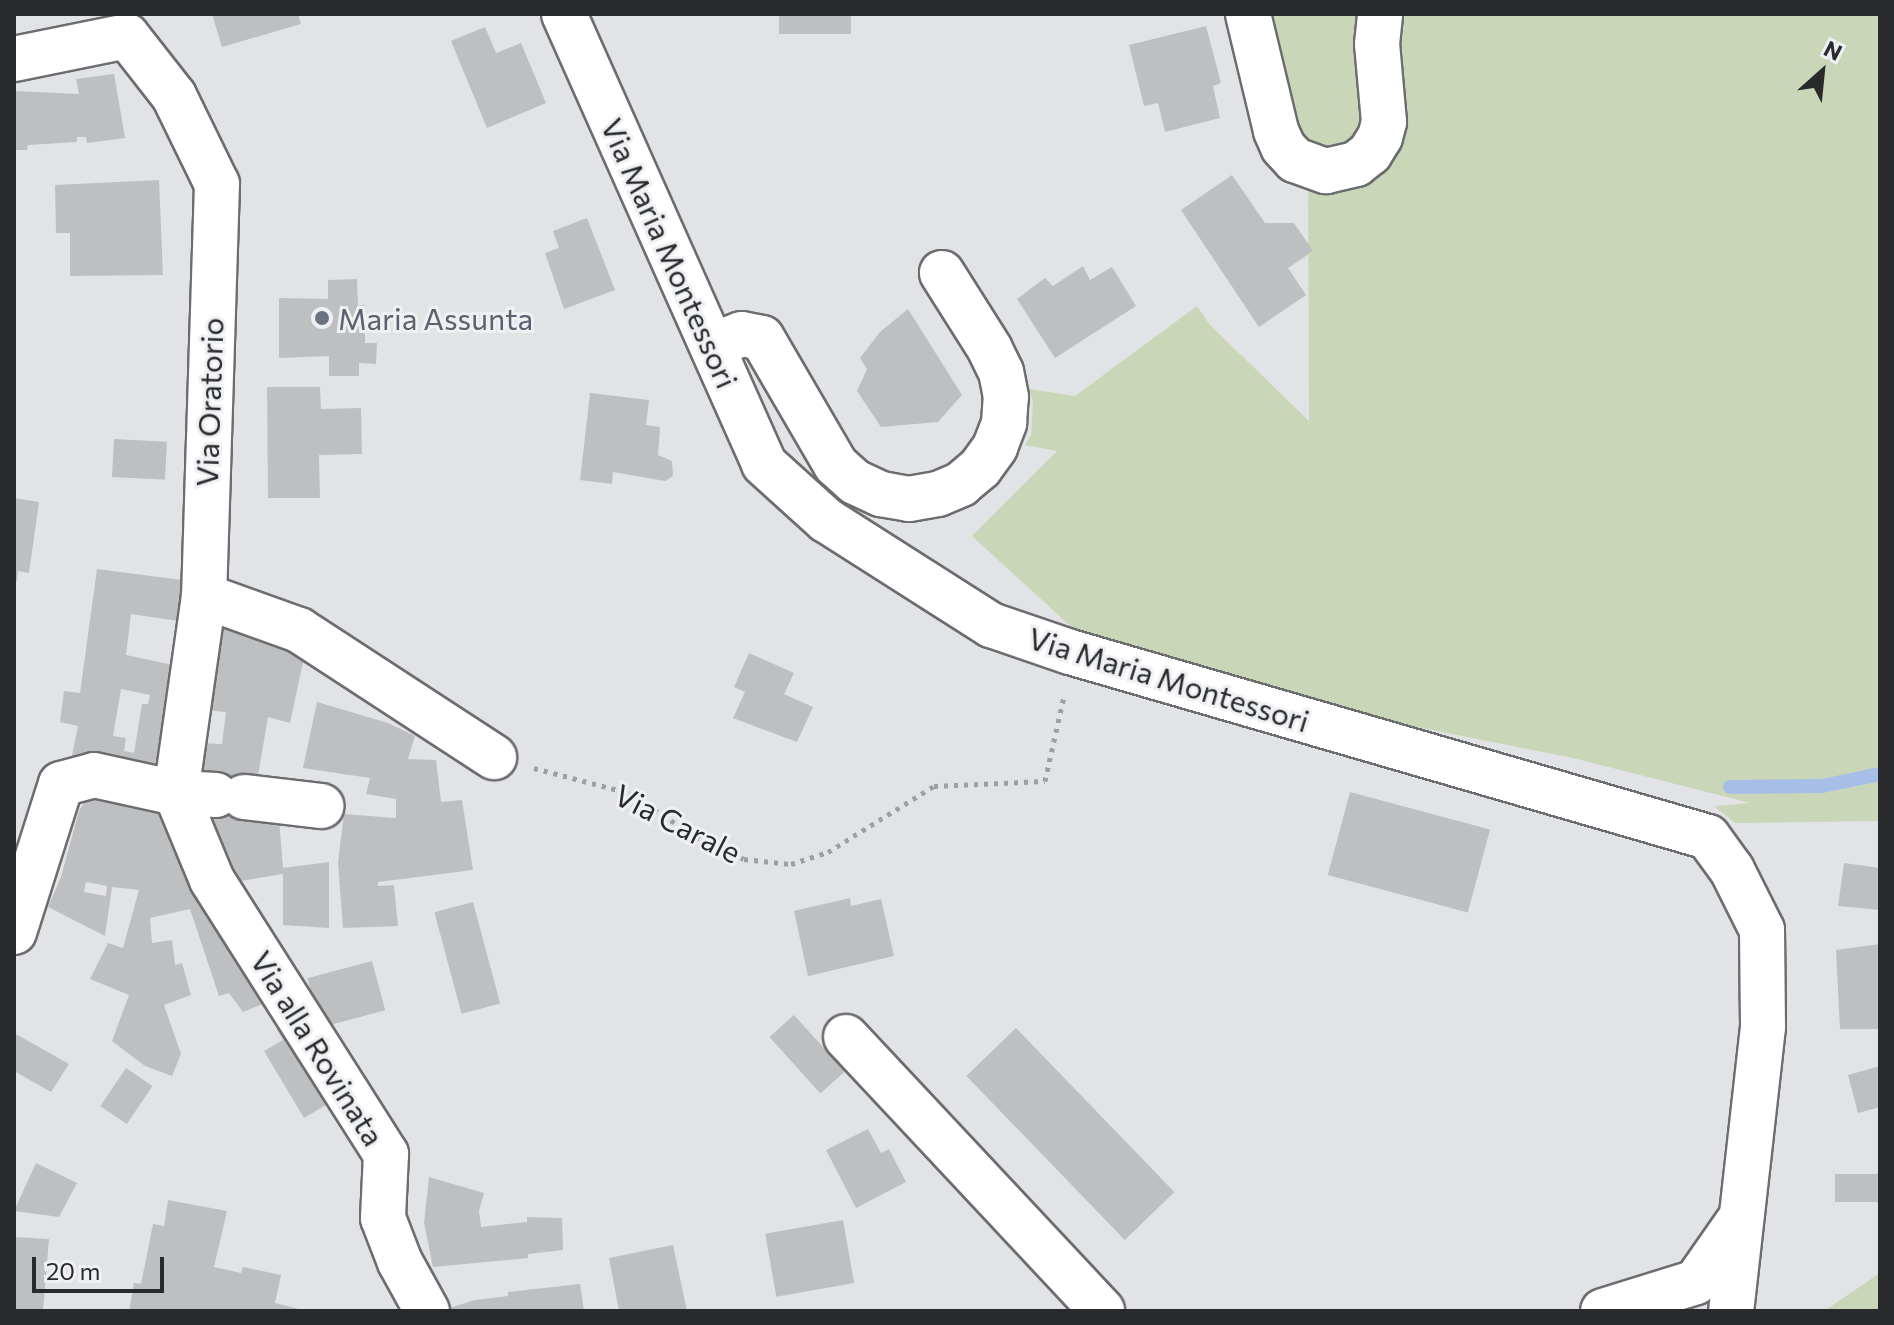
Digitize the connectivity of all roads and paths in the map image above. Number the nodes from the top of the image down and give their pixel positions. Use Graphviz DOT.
graph roads {
  1 [pos="564,14"];
  2 [pos="1248,14"];
  3 [pos="1380,14"];
  4 [pos="126,25"];
  5 [pos="14,59"];
  6 [pos="942,273"];
  7 [pos="712,346"];
  8 [pos="204,596"];
  9 [pos="1070,652"];
  10 [pos="494,757"];
  11 [pos="212,795"];
  12 [pos="321,806"];
  13 [pos="14,932"];
  14 [pos="846,1037"];
  15 [pos="1742,1217"];
  16 [pos="427,1311"];
  17 [pos="1102,1311"];
  18 [pos="1603,1311"];
  19 [pos="1731,1311"];
  1 -- 7 [label="street, Via Maria Montessori"];
  2 -- 3 [label="street"];
  4 -- 5 [label="street"];
  4 -- 8 [label="street, Via Oratorio"];
  6 -- 7 [label="street"];
  7 -- 9 [label="street, Via Maria Montessori"];
  8 -- 10 [label="street"];
  8 -- 11 [label="street, Via Oratorio"];
  9 -- 10 [label="path, Via Carale"];
  9 -- 15 [label="street, Via Maria Montessori"];
  11 -- 12 [label="street"];
  11 -- 13 [label="street"];
  11 -- 16 [label="street, Via alla Rovinata"];
  14 -- 17 [label="street"];
  15 -- 18 [label="street, Via Maria Montessori"];
  15 -- 19 [label="street, Via Maria Montessori"];
}
